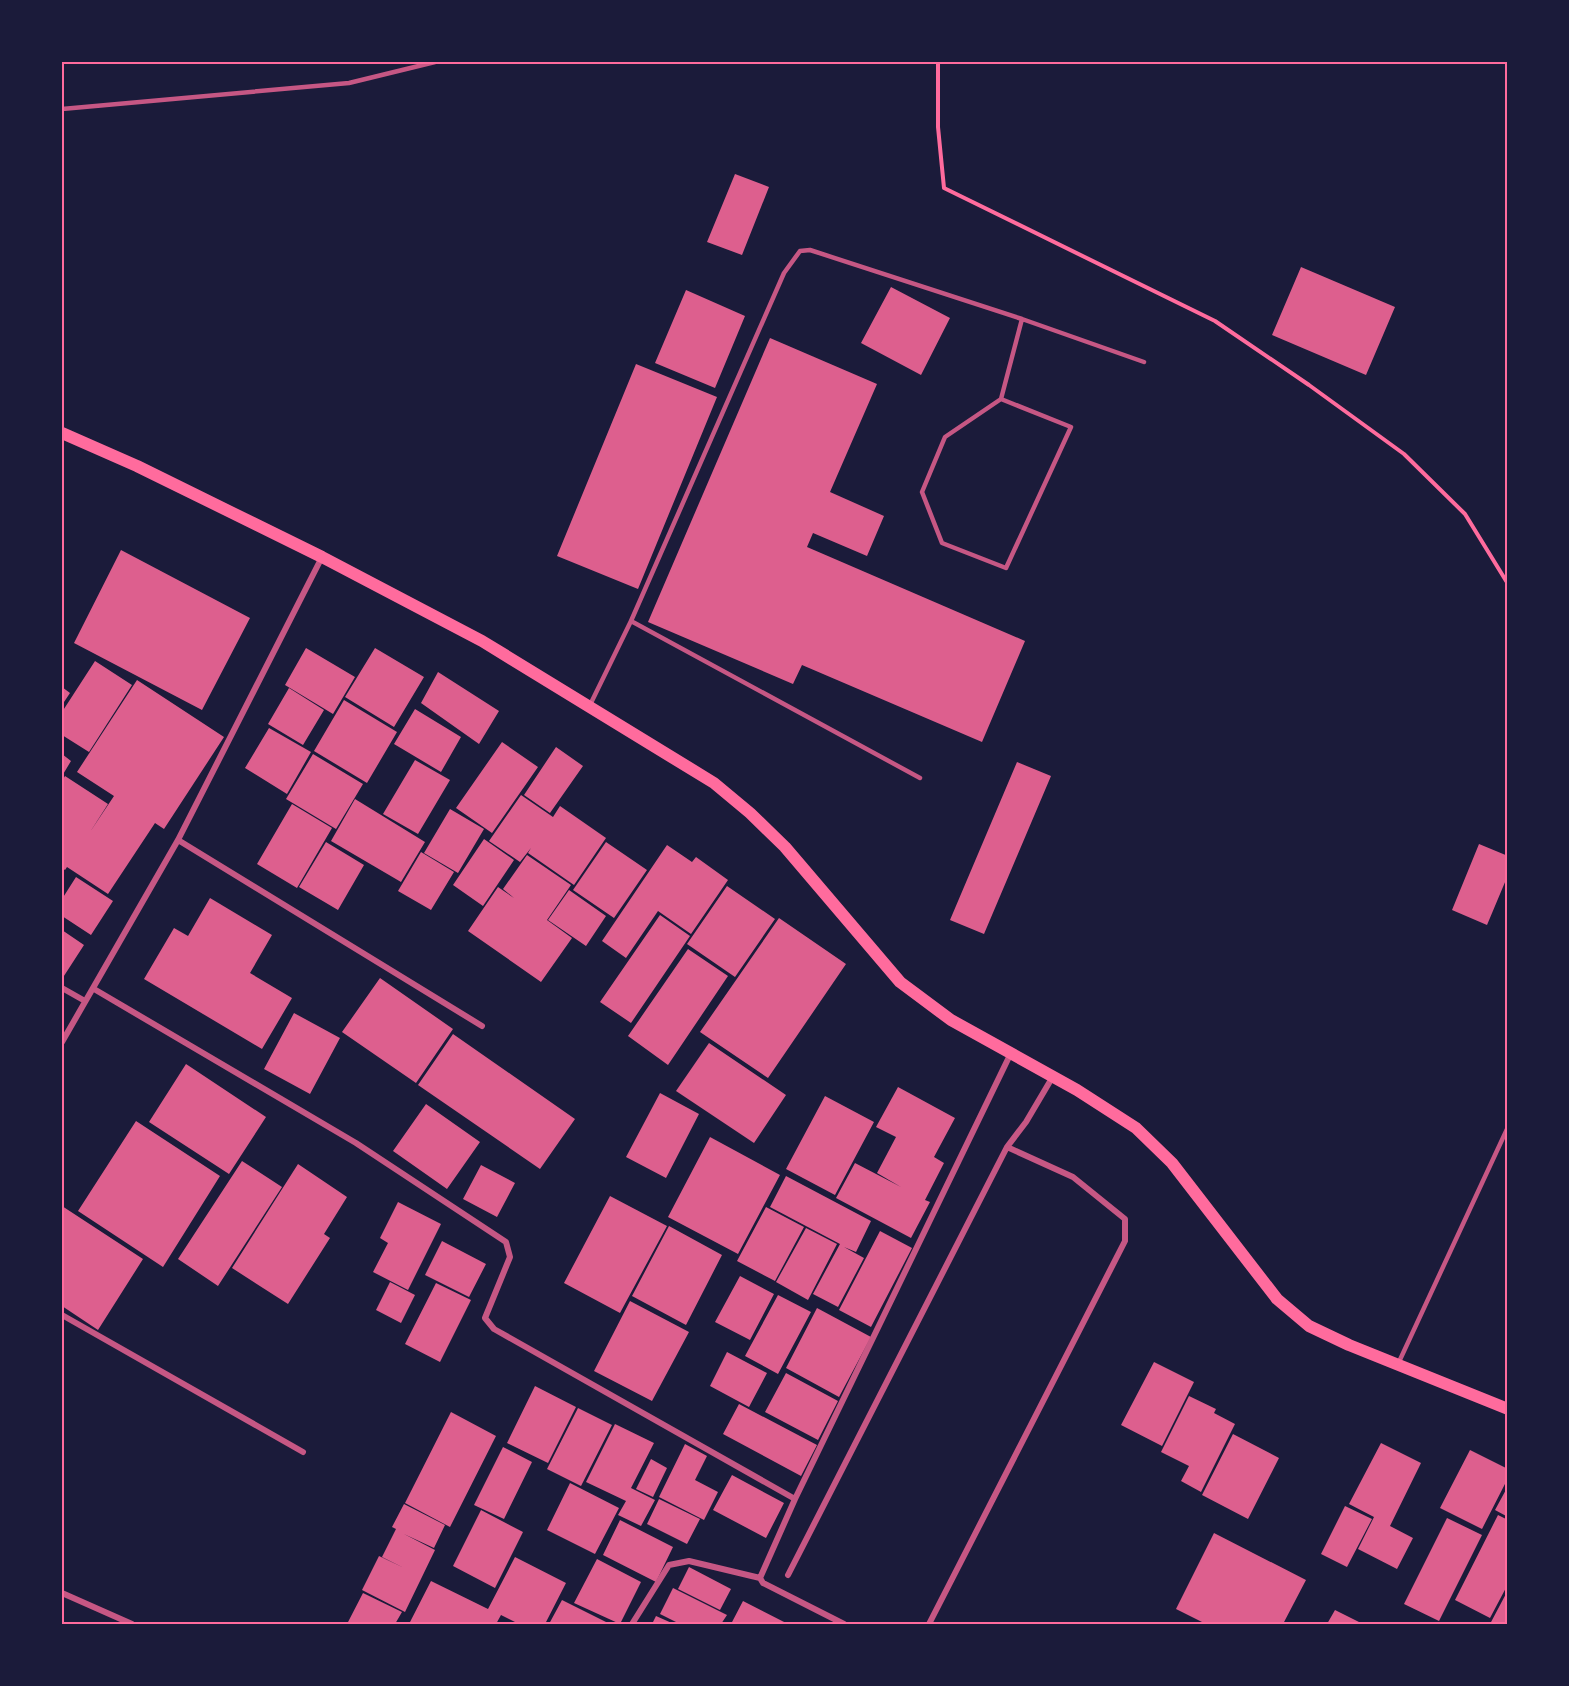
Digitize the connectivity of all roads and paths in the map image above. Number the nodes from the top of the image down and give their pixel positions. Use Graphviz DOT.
graph roads {
  1 [pos="435,62"];
  2 [pos="938,62"];
  3 [pos="62,109"];
  4 [pos="1022,319"];
  5 [pos="1144,362"];
  6 [pos="1001,399"];
  7 [pos="62,433"];
  8 [pos="321,557"];
  9 [pos="1508,584"];
  10 [pos="631,621"];
  11 [pos="590,707"];
  12 [pos="920,778"];
  13 [pos="178,840"];
  14 [pos="62,988"];
  15 [pos="94,989"];
  16 [pos="85,1001"];
  17 [pos="482,1026"];
  18 [pos="62,1042"];
  19 [pos="1011,1055"];
  20 [pos="1052,1078"];
  21 [pos="1508,1127"];
  22 [pos="1007,1147"];
  23 [pos="62,1316"];
  24 [pos="1398,1365"];
  25 [pos="1508,1409"];
  26 [pos="303,1452"];
  27 [pos="795,1499"];
  28 [pos="788,1575"];
  29 [pos="760,1578"];
  30 [pos="62,1593"];
  31 [pos="132,1624"];
  32 [pos="632,1624"];
  33 [pos="844,1624"];
  34 [pos="929,1624"];
  1 -- 3 [label="lane"];
  2 -- 9 [label="path"];
  4 -- 5 [label="lane"];
  4 -- 6 [label="lane"];
  4 -- 10 [label="lane"];
  6 -- 6 [label="lane"];
  7 -- 8 [label="main road"];
  8 -- 11 [label="main road"];
  8 -- 13 [label="street"];
  10 -- 11 [label="lane"];
  10 -- 12 [label="lane"];
  11 -- 19 [label="main road"];
  13 -- 15 [label="street"];
  13 -- 17 [label="street"];
  14 -- 16 [label="street"];
  15 -- 16 [label="street"];
  15 -- 27 [label="street"];
  16 -- 18 [label="street"];
  19 -- 20 [label="main road"];
  19 -- 27 [label="street"];
  20 -- 22 [label="street"];
  20 -- 24 [label="main road"];
  21 -- 24 [label="lane"];
  22 -- 28 [label="street"];
  22 -- 34 [label="street"];
  23 -- 26 [label="street"];
  24 -- 25 [label="main road"];
  27 -- 29 [label="street"];
  29 -- 32 [label="street"];
  29 -- 33 [label="street"];
  30 -- 31 [label="street"];
}
